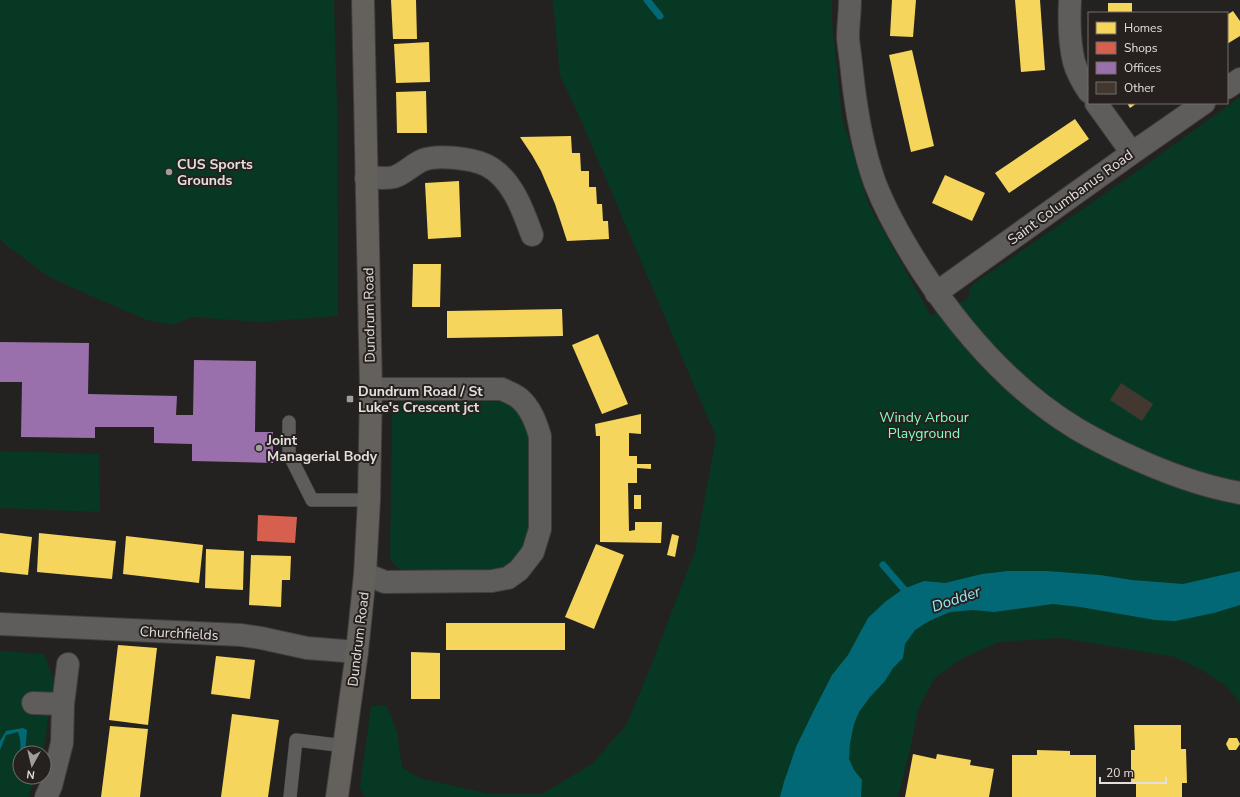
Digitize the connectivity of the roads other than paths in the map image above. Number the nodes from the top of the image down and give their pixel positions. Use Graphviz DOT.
graph roads {
  1 [pos="362,0"];
  2 [pos="850,0"];
  3 [pos="1070,0"];
  4 [pos="1240,79"];
  5 [pos="1228,87"];
  6 [pos="1088,90"];
  7 [pos="1097,104"];
  8 [pos="1203,104"];
  9 [pos="1132,153"];
  10 [pos="366,178"];
  11 [pos="532,235"];
  12 [pos="936,293"];
  13 [pos="371,389"];
  14 [pos="289,422"];
  15 [pos="1240,493"];
  16 [pos="369,500"];
  17 [pos="365,574"];
  18 [pos="0,624"];
  19 [pos="357,652"];
  20 [pos="68,664"];
  21 [pos="33,703"];
  22 [pos="63,704"];
  23 [pos="345,746"];
  24 [pos="46,797"];
  25 [pos="290,797"];
  26 [pos="337,797"];
  1 -- 10 [label="main road, Dundrum Road"];
  2 -- 12 [label="street"];
  3 -- 6 [label="street"];
  4 -- 5 [label="street"];
  7 -- 9 [label="street"];
  8 -- 9 [label="street, Saint Columbanus Road"];
  9 -- 12 [label="street, Saint Columbanus Road"];
  10 -- 11 [label="street"];
  10 -- 13 [label="main road, Dundrum Road"];
  12 -- 15 [label="street"];
  13 -- 16 [label="main road, Dundrum Road"];
  13 -- 17 [label="street"];
  14 -- 16 [label="lane"];
  16 -- 17 [label="main road, Dundrum Road"];
  17 -- 19 [label="main road, Dundrum Road"];
  18 -- 19 [label="street, Churchfields"];
  19 -- 23 [label="main road, Dundrum Road"];
  20 -- 22 [label="street"];
  21 -- 22 [label="street"];
  22 -- 24 [label="street"];
  23 -- 25 [label="lane"];
  23 -- 26 [label="main road, Dundrum Road"];
}
